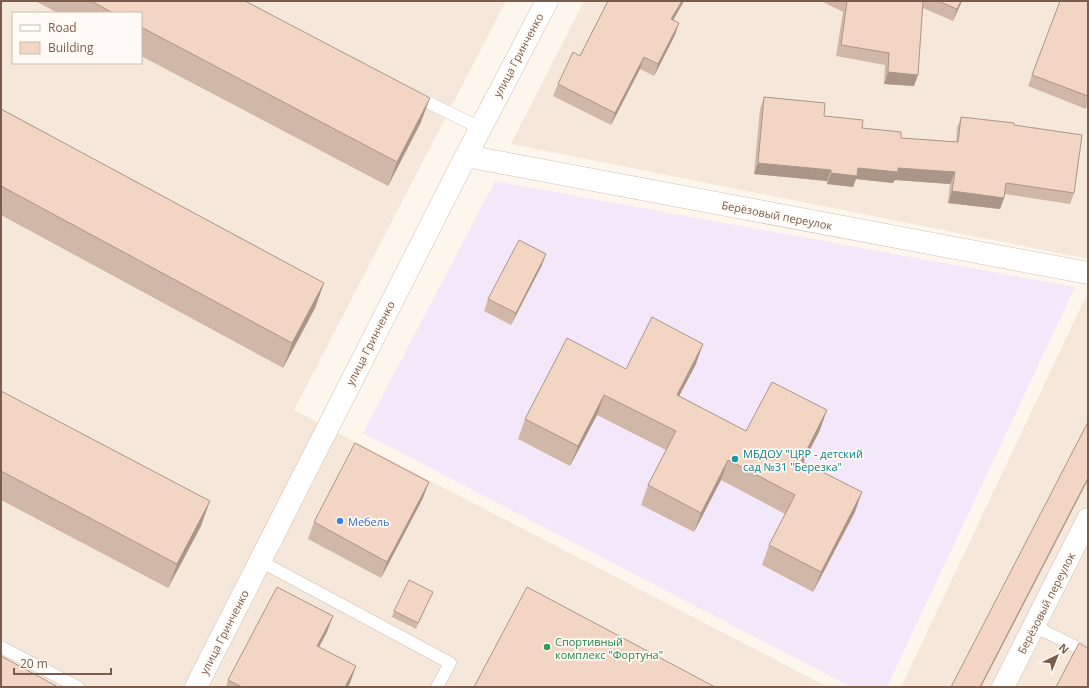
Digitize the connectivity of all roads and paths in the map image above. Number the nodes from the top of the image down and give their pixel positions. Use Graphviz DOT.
graph roads {
  1 [pos="547,1"];
  2 [pos="406,91"];
  3 [pos="480,128"];
  4 [pos="466,156"];
  5 [pos="1088,273"];
  6 [pos="1088,519"];
  7 [pos="260,561"];
  8 [pos="1034,626"];
  9 [pos="1,647"];
  10 [pos="1088,653"];
  11 [pos="78,687"];
  12 [pos="196,687"];
  13 [pos="437,687"];
  14 [pos="1003,687"];
  1 -- 3 [label="street, улица Гринченко"];
  2 -- 3 [label="lane"];
  3 -- 4 [label="street, улица Гринченко"];
  4 -- 5 [label="street, Берёзовый переулок"];
  4 -- 7 [label="street, улица Гринченко"];
  6 -- 8 [label="street, Берёзовый переулок"];
  7 -- 12 [label="street, улица Гринченко"];
  7 -- 13 [label="lane"];
  8 -- 10 [label="lane"];
  8 -- 14 [label="street, Берёзовый переулок"];
  9 -- 11 [label="lane"];
}
